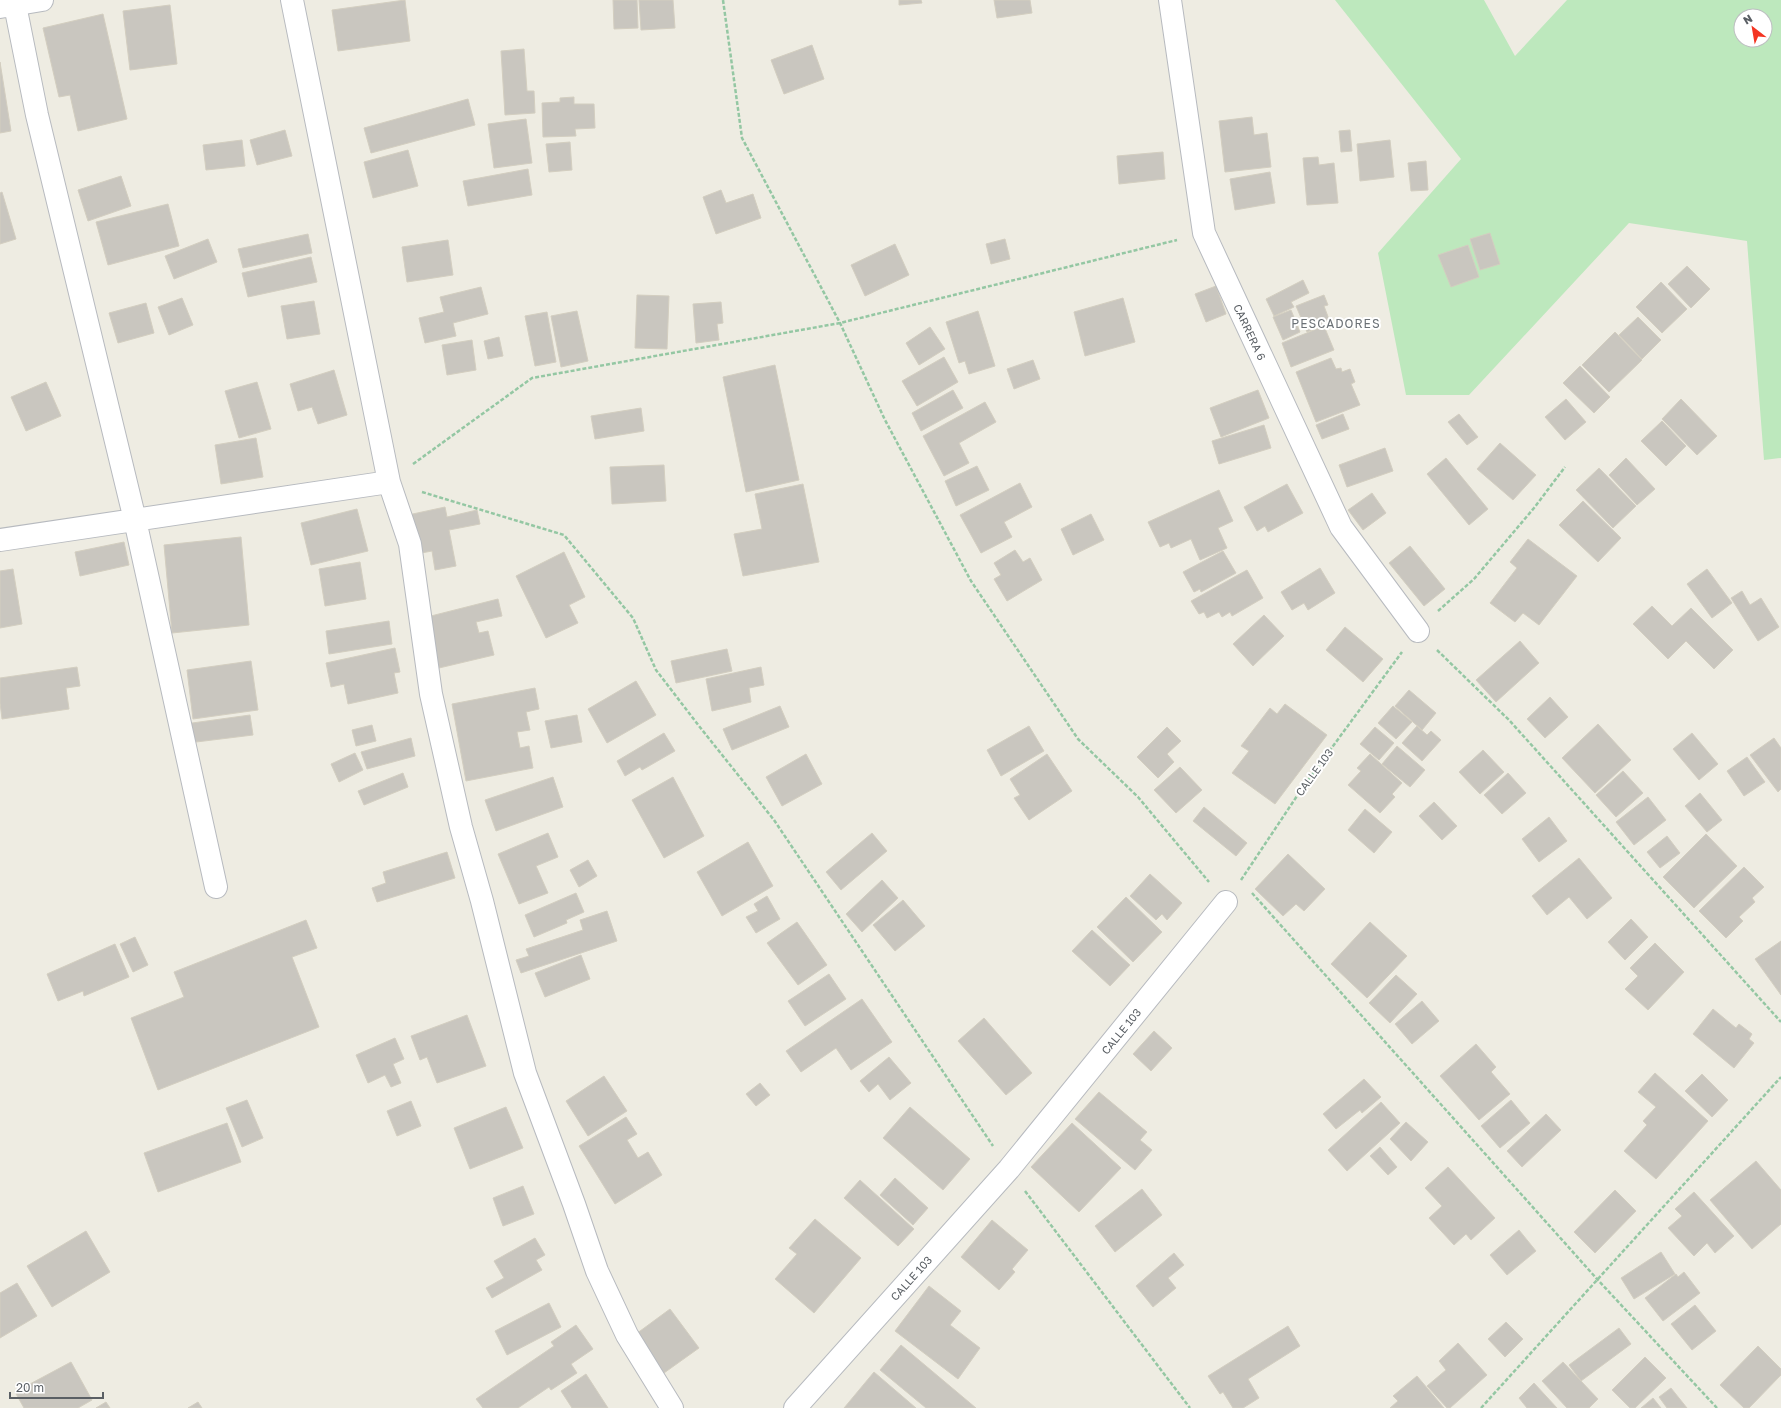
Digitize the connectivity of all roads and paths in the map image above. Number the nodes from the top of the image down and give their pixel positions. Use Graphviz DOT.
graph roads {
  1 [pos="42,0"];
  2 [pos="292,0"];
  3 [pos="723,0"];
  4 [pos="1170,0"];
  5 [pos="10,4"];
  6 [pos="1204,234"];
  7 [pos="840,323"];
  8 [pos="1565,467"];
  9 [pos="389,482"];
  10 [pos="135,520"];
  11 [pos="0,540"];
  12 [pos="1418,631"];
  13 [pos="1241,880"];
  14 [pos="1246,886"];
  15 [pos="216,887"];
  16 [pos="1251,892"];
  17 [pos="1226,902"];
  18 [pos="1781,1022"];
  19 [pos="1781,1077"];
  20 [pos="1009,1169"];
  21 [pos="1596,1279"];
  22 [pos="672,1408"];
  23 [pos="795,1408"];
  24 [pos="1190,1408"];
  25 [pos="1480,1408"];
  26 [pos="1716,1408"];
  1 -- 5 [label="street"];
  2 -- 9 [label="street"];
  3 -- 7 [label="path"];
  4 -- 6 [label="street, CARRERA 6"];
  5 -- 10 [label="street"];
  6 -- 7 [label="path"];
  6 -- 12 [label="street, CARRERA 6"];
  7 -- 9 [label="path"];
  7 -- 17 [label="path"];
  8 -- 12 [label="path, CALLE 103"];
  9 -- 10 [label="street"];
  9 -- 20 [label="path"];
  9 -- 22 [label="street"];
  10 -- 11 [label="street"];
  10 -- 15 [label="street"];
  12 -- 13 [label="path, CALLE 103"];
  12 -- 18 [label="path"];
  13 -- 14 [label="path"];
  13 -- 17 [label="path, CALLE 103"];
  16 -- 21 [label="path"];
  17 -- 20 [label="street, CALLE 103"];
  19 -- 21 [label="path"];
  20 -- 23 [label="street, CALLE 103"];
  20 -- 24 [label="path"];
  21 -- 25 [label="path"];
  21 -- 26 [label="path"];
}
